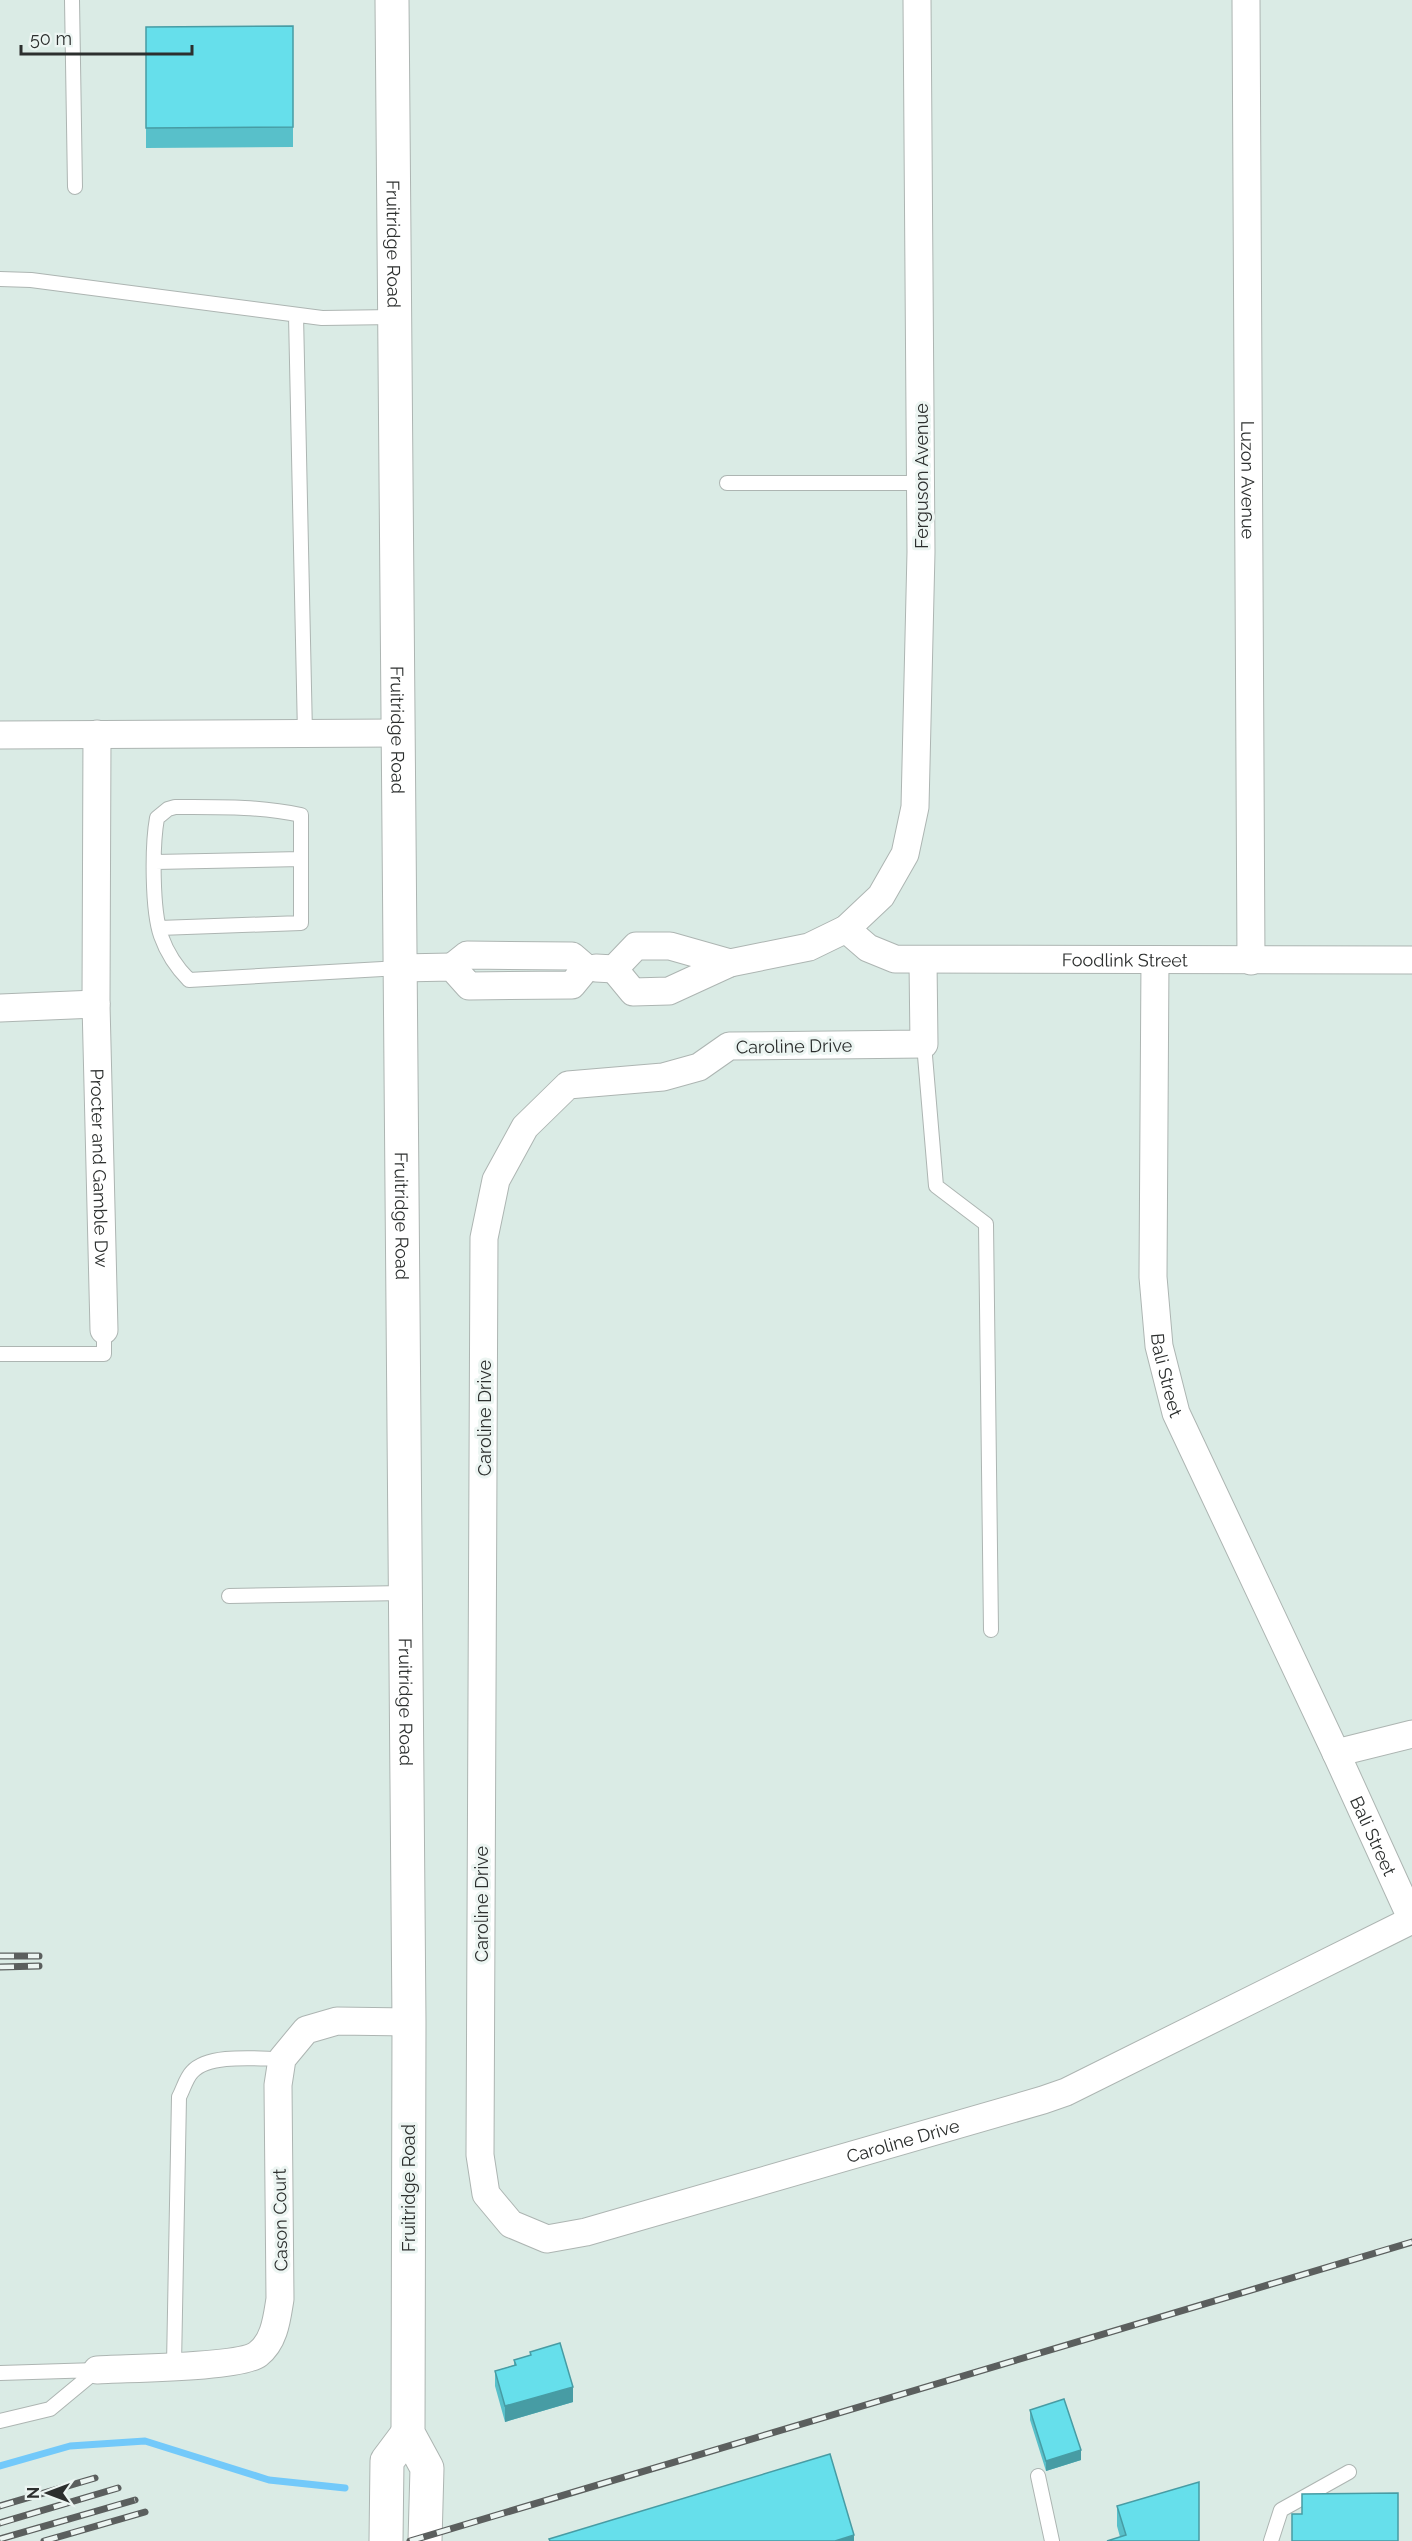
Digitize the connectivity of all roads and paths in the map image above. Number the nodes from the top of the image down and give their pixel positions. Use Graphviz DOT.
graph roads {
  1 [pos="72,0"];
  2 [pos="392,0"];
  3 [pos="918,0"];
  4 [pos="1246,0"];
  5 [pos="75,187"];
  6 [pos="0,279"];
  7 [pos="296,315"];
  8 [pos="395,317"];
  9 [pos="727,483"];
  10 [pos="921,483"];
  11 [pos="398,733"];
  12 [pos="97,734"];
  13 [pos="304,734"];
  14 [pos="0,735"];
  15 [pos="301,859"];
  16 [pos="154,862"];
  17 [pos="159,928"];
  18 [pos="846,929"];
  19 [pos="923,960"];
  20 [pos="1155,960"];
  21 [pos="1251,960"];
  22 [pos="1412,960"];
  23 [pos="730,963"];
  24 [pos="400,968"];
  25 [pos="614,969"];
  26 [pos="96,1004"];
  27 [pos="0,1008"];
  28 [pos="924,1044"];
  29 [pos="104,1330"];
  30 [pos="0,1354"];
  31 [pos="405,1593"];
  32 [pos="229,1596"];
  33 [pos="991,1630"];
  34 [pos="1412,1734"];
  35 [pos="1336,1753"];
  36 [pos="1412,1920"];
  37 [pos="409,2022"];
  38 [pos="282,2059"];
  39 [pos="174,2365"];
  40 [pos="97,2370"];
  41 [pos="0,2373"];
  42 [pos="0,2421"];
  43 [pos="408,2433"];
  44 [pos="1349,2472"];
  45 [pos="1038,2476"];
  46 [pos="386,2541"];
  47 [pos="425,2541"];
  48 [pos="1052,2541"];
  49 [pos="1271,2541"];
  1 -- 5 [label="lane"];
  2 -- 8 [label="main road, Fruitridge Road"];
  3 -- 10 [label="street, Ferguson Avenue"];
  4 -- 21 [label="street, Luzon Avenue"];
  6 -- 7 [label="lane"];
  7 -- 8 [label="lane"];
  7 -- 13 [label="lane"];
  8 -- 11 [label="main road, Fruitridge Road"];
  9 -- 10 [label="lane"];
  10 -- 18 [label="street, Ferguson Avenue"];
  11 -- 13 [label="street"];
  11 -- 24 [label="main road, Fruitridge Road"];
  12 -- 13 [label="street"];
  12 -- 14 [label="street"];
  12 -- 26 [label="street, Procter and Gamble Dw"];
  15 -- 16 [label="lane"];
  15 -- 16 [label="lane"];
  15 -- 17 [label="lane"];
  16 -- 17 [label="lane"];
  17 -- 24 [label="lane"];
  18 -- 19 [label="street, Foodlink Street"];
  18 -- 23 [label="street, Ferguson Avenue"];
  19 -- 20 [label="street, Foodlink Street"];
  19 -- 28 [label="street"];
  20 -- 21 [label="street, Foodlink Street"];
  20 -- 35 [label="street, Bali Street"];
  21 -- 22 [label="street, Foodlink Street"];
  23 -- 25 [label="street"];
  23 -- 25 [label="street"];
  24 -- 25 [label="street"];
  24 -- 31 [label="main road, Fruitridge Road"];
  26 -- 27 [label="street"];
  26 -- 29 [label="street, Procter and Gamble Dw"];
  28 -- 33 [label="lane"];
  28 -- 36 [label="street, Caroline Drive"];
  29 -- 30 [label="lane"];
  31 -- 32 [label="lane"];
  31 -- 37 [label="main road, Fruitridge Road"];
  34 -- 35 [label="street"];
  35 -- 36 [label="street, Bali Street"];
  37 -- 38 [label="street"];
  37 -- 43 [label="main road, Fruitridge Road"];
  38 -- 39 [label="street, Cason Court"];
  38 -- 39 [label="lane"];
  39 -- 40 [label="street, Cason Court"];
  40 -- 41 [label="lane"];
  40 -- 42 [label="lane"];
  43 -- 46 [label="main road"];
  43 -- 47 [label="main road, Fruitridge Road"];
  44 -- 49 [label="lane"];
  45 -- 48 [label="lane"];
}
